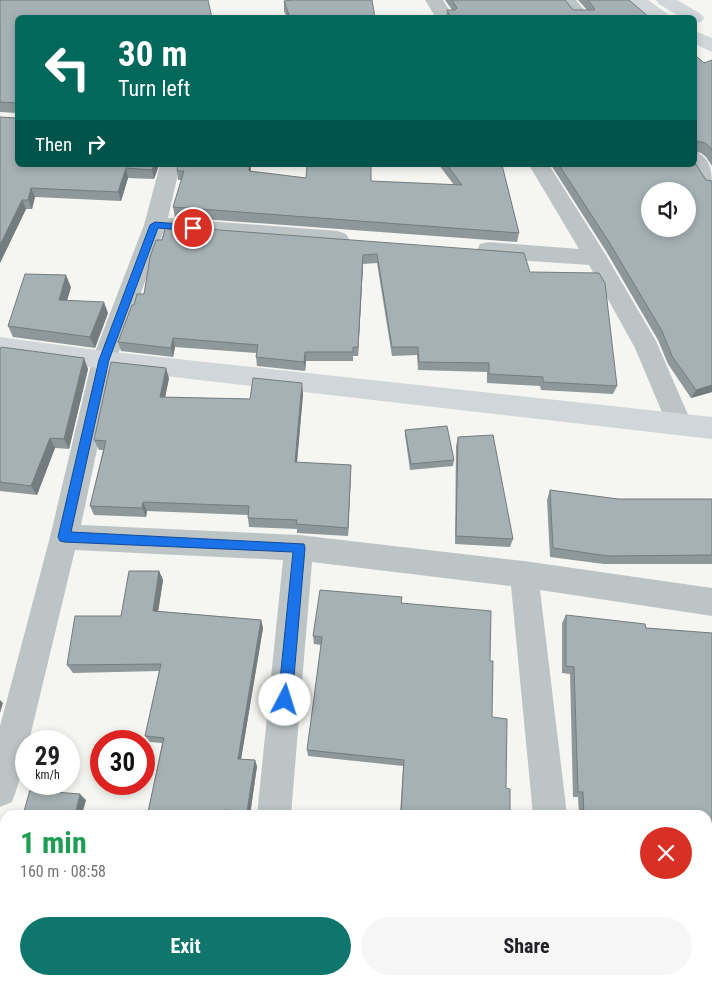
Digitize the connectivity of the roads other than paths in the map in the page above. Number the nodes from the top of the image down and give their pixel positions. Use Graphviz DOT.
graph roads {
  1 [pos="434,0"];
  2 [pos="567,0"];
  3 [pos="636,0"];
  4 [pos="664,0"];
  5 [pos="443,15"];
  6 [pos="580,15"];
  7 [pos="659,15"];
  8 [pos="690,15"];
  9 [pos="697,19"];
  10 [pos="712,27"];
  11 [pos="697,37"];
  12 [pos="712,46"];
  13 [pos="697,162"];
  14 [pos="170,167"];
  15 [pos="540,167"];
  16 [pos="712,183"];
  17 [pos="155,225"];
  18 [pos="361,240"];
  19 [pos="468,249"];
  20 [pos="596,258"];
  21 [pos="0,346"];
  22 [pos="104,360"];
  23 [pos="679,424"];
  24 [pos="712,428"];
  25 [pos="64,537"];
  26 [pos="299,548"];
  27 [pos="524,574"];
  28 [pos="712,602"];
  29 [pos="0,790"];
  30 [pos="274,810"];
  31 [pos="549,810"];
  1 -- 5 [label="street"];
  2 -- 6 [label="street"];
  3 -- 7 [label="street"];
  4 -- 8 [label="street"];
  9 -- 10 [label="street"];
  11 -- 12 [label="street"];
  13 -- 16 [label="street"];
  14 -- 17 [label="street"];
  15 -- 20 [label="street"];
  17 -- 18 [label="street"];
  17 -- 22 [label="street"];
  19 -- 20 [label="street"];
  20 -- 23 [label="street"];
  21 -- 22 [label="street"];
  22 -- 23 [label="street"];
  22 -- 25 [label="street"];
  23 -- 24 [label="street"];
  25 -- 26 [label="street"];
  25 -- 29 [label="street"];
  26 -- 27 [label="street"];
  26 -- 30 [label="street"];
  27 -- 28 [label="street"];
  27 -- 31 [label="street"];
}
